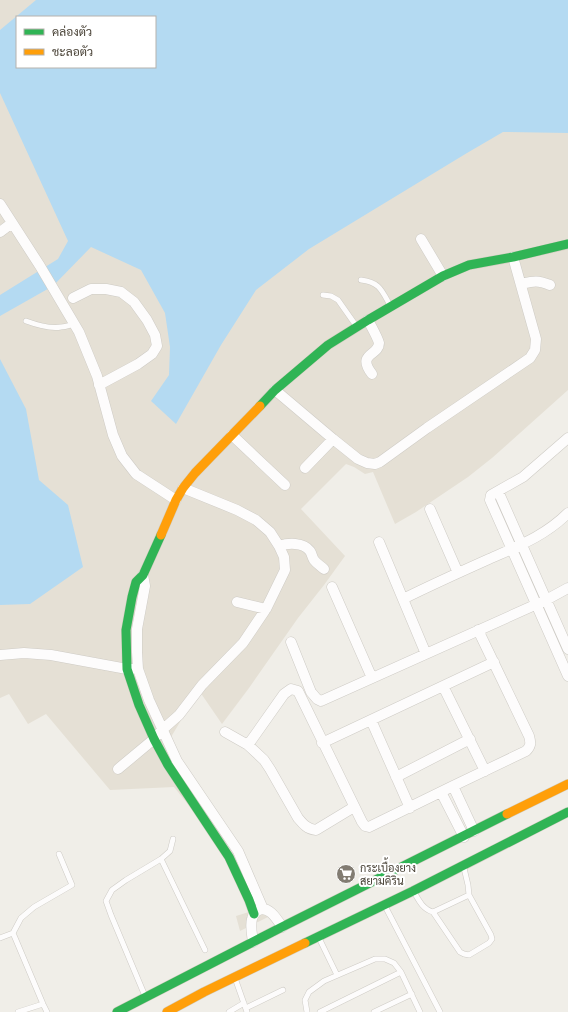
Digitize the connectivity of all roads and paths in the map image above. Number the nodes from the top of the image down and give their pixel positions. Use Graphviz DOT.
graph roads {
  1 [pos="0,204"];
  2 [pos="12,223"];
  3 [pos="0,232"];
  4 [pos="421,239"];
  5 [pos="568,244"];
  6 [pos="514,257"];
  7 [pos="443,276"];
  8 [pos="361,280"];
  9 [pos="521,284"];
  10 [pos="550,285"];
  11 [pos="323,295"];
  12 [pos="73,298"];
  13 [pos="391,307"];
  14 [pos="368,320"];
  15 [pos="26,321"];
  16 [pos="74,324"];
  17 [pos="357,327"];
  18 [pos="372,374"];
  19 [pos="99,385"];
  20 [pos="275,390"];
  21 [pos="232,435"];
  22 [pos="568,438"];
  23 [pos="333,439"];
  24 [pos="305,468"];
  25 [pos="285,485"];
  26 [pos="183,488"];
  27 [pos="176,500"];
  28 [pos="430,509"];
  29 [pos="568,513"];
  30 [pos="379,542"];
  31 [pos="279,546"];
  32 [pos="517,547"];
  33 [pos="324,569"];
  34 [pos="458,573"];
  35 [pos="143,574"];
  36 [pos="332,587"];
  37 [pos="568,588"];
  38 [pos="403,599"];
  39 [pos="546,600"];
  40 [pos="237,602"];
  41 [pos="536,604"];
  42 [pos="266,609"];
  43 [pos="478,630"];
  44 [pos="291,642"];
  45 [pos="568,649"];
  46 [pos="426,654"];
  47 [pos="0,655"];
  48 [pos="494,662"];
  49 [pos="138,668"];
  50 [pos="127,669"];
  51 [pos="568,676"];
  52 [pos="372,678"];
  53 [pos="443,686"];
  54 [pos="371,720"];
  55 [pos="162,730"];
  56 [pos="225,732"];
  57 [pos="154,739"];
  58 [pos="470,739"];
  59 [pos="322,743"];
  60 [pos="248,745"];
  61 [pos="118,769"];
  62 [pos="485,771"];
  63 [pos="396,777"];
  64 [pos="568,784"];
  65 [pos="453,786"];
  66 [pos="441,792"];
  67 [pos="354,807"];
  68 [pos="410,808"];
  69 [pos="568,812"];
  70 [pos="474,831"];
  71 [pos="464,836"];
  72 [pos="173,839"];
  73 [pos="59,854"];
  74 [pos="161,859"];
  75 [pos="464,865"];
  76 [pos="413,891"];
  77 [pos="469,895"];
  78 [pos="384,905"];
  79 [pos="263,909"];
  80 [pos="433,912"];
  81 [pos="254,914"];
  82 [pos="282,927"];
  83 [pos="13,933"];
  84 [pos="318,937"];
  85 [pos="0,938"];
  86 [pos="253,942"];
  87 [pos="205,950"];
  88 [pos="401,972"];
  89 [pos="337,975"];
  90 [pos="234,977"];
  91 [pos="283,990"];
  92 [pos="412,994"];
  93 [pos="145,997"];
  94 [pos="43,1004"];
  95 [pos="246,1008"];
  96 [pos="180,1009"];
  97 [pos="18,1012"];
  98 [pos="47,1012"];
  99 [pos="117,1012"];
  100 [pos="167,1012"];
  101 [pos="228,1012"];
  102 [pos="307,1012"];
  103 [pos="320,1012"];
  104 [pos="374,1012"];
  105 [pos="420,1012"];
  106 [pos="440,1012"];
  1 -- 2 [label="street"];
  2 -- 3 [label="street"];
  2 -- 16 [label="street"];
  4 -- 7 [label="street"];
  5 -- 6 [label="main road"];
  6 -- 7 [label="main road"];
  6 -- 9 [label="street"];
  7 -- 13 [label="main road"];
  8 -- 13 [label="lane"];
  9 -- 10 [label="street"];
  9 -- 23 [label="street"];
  11 -- 17 [label="lane"];
  12 -- 19 [label="street"];
  13 -- 14 [label="main road"];
  14 -- 17 [label="main road"];
  14 -- 18 [label="street"];
  15 -- 16 [label="lane"];
  16 -- 19 [label="street"];
  17 -- 20 [label="main road"];
  19 -- 27 [label="street"];
  20 -- 21 [label="main road"];
  20 -- 23 [label="street"];
  21 -- 25 [label="street"];
  21 -- 26 [label="main road"];
  22 -- 32 [label="street"];
  23 -- 24 [label="street"];
  26 -- 27 [label="main road"];
  26 -- 31 [label="street"];
  27 -- 35 [label="main road"];
  28 -- 34 [label="street"];
  29 -- 32 [label="street"];
  30 -- 38 [label="street"];
  31 -- 33 [label="street"];
  31 -- 42 [label="street"];
  32 -- 34 [label="street"];
  32 -- 39 [label="street"];
  32 -- 41 [label="street"];
  34 -- 38 [label="street"];
  35 -- 49 [label="street"];
  35 -- 50 [label="main road"];
  36 -- 52 [label="street"];
  37 -- 39 [label="street"];
  38 -- 46 [label="street"];
  39 -- 41 [label="street"];
  39 -- 45 [label="street"];
  40 -- 42 [label="street"];
  41 -- 43 [label="street"];
  41 -- 51 [label="street"];
  42 -- 55 [label="street"];
  43 -- 46 [label="street"];
  43 -- 48 [label="street"];
  44 -- 52 [label="street"];
  46 -- 52 [label="street"];
  47 -- 50 [label="street"];
  48 -- 53 [label="street"];
  48 -- 62 [label="street"];
  49 -- 50 [label="street"];
  49 -- 55 [label="street"];
  50 -- 57 [label="main road"];
  53 -- 54 [label="street"];
  53 -- 58 [label="street"];
  54 -- 59 [label="street"];
  54 -- 63 [label="street"];
  55 -- 57 [label="street"];
  55 -- 79 [label="street"];
  56 -- 60 [label="street"];
  57 -- 61 [label="street"];
  57 -- 81 [label="main road"];
  58 -- 62 [label="street"];
  58 -- 63 [label="street"];
  59 -- 60 [label="street"];
  59 -- 67 [label="street"];
  60 -- 67 [label="street"];
  62 -- 65 [label="street"];
  63 -- 68 [label="street"];
  64 -- 70 [label="main road"];
  65 -- 66 [label="street"];
  65 -- 70 [label="street"];
  66 -- 68 [label="street"];
  66 -- 71 [label="street"];
  67 -- 68 [label="street"];
  69 -- 75 [label="main road"];
  70 -- 71 [label="main road"];
  71 -- 82 [label="main road"];
  72 -- 74 [label="lane"];
  73 -- 83 [label="lane"];
  74 -- 87 [label="lane"];
  74 -- 93 [label="lane"];
  75 -- 76 [label="main road"];
  75 -- 77 [label="lane"];
  76 -- 78 [label="main road"];
  76 -- 80 [label="lane"];
  77 -- 80 [label="lane"];
  77 -- 80 [label="lane"];
  78 -- 84 [label="main road"];
  78 -- 106 [label="lane"];
  79 -- 81 [label="street"];
  79 -- 82 [label="street"];
  81 -- 86 [label="street"];
  82 -- 86 [label="main road"];
  83 -- 85 [label="lane"];
  83 -- 94 [label="lane"];
  84 -- 89 [label="lane"];
  84 -- 90 [label="main road"];
  86 -- 93 [label="main road"];
  88 -- 89 [label="lane"];
  88 -- 92 [label="lane"];
  88 -- 103 [label="lane"];
  89 -- 102 [label="lane"];
  90 -- 95 [label="lane"];
  90 -- 96 [label="main road"];
  91 -- 95 [label="lane"];
  92 -- 104 [label="lane"];
  92 -- 105 [label="lane"];
  93 -- 99 [label="main road"];
  94 -- 97 [label="lane"];
  94 -- 98 [label="lane"];
  95 -- 101 [label="lane"];
  96 -- 100 [label="main road"];
}
